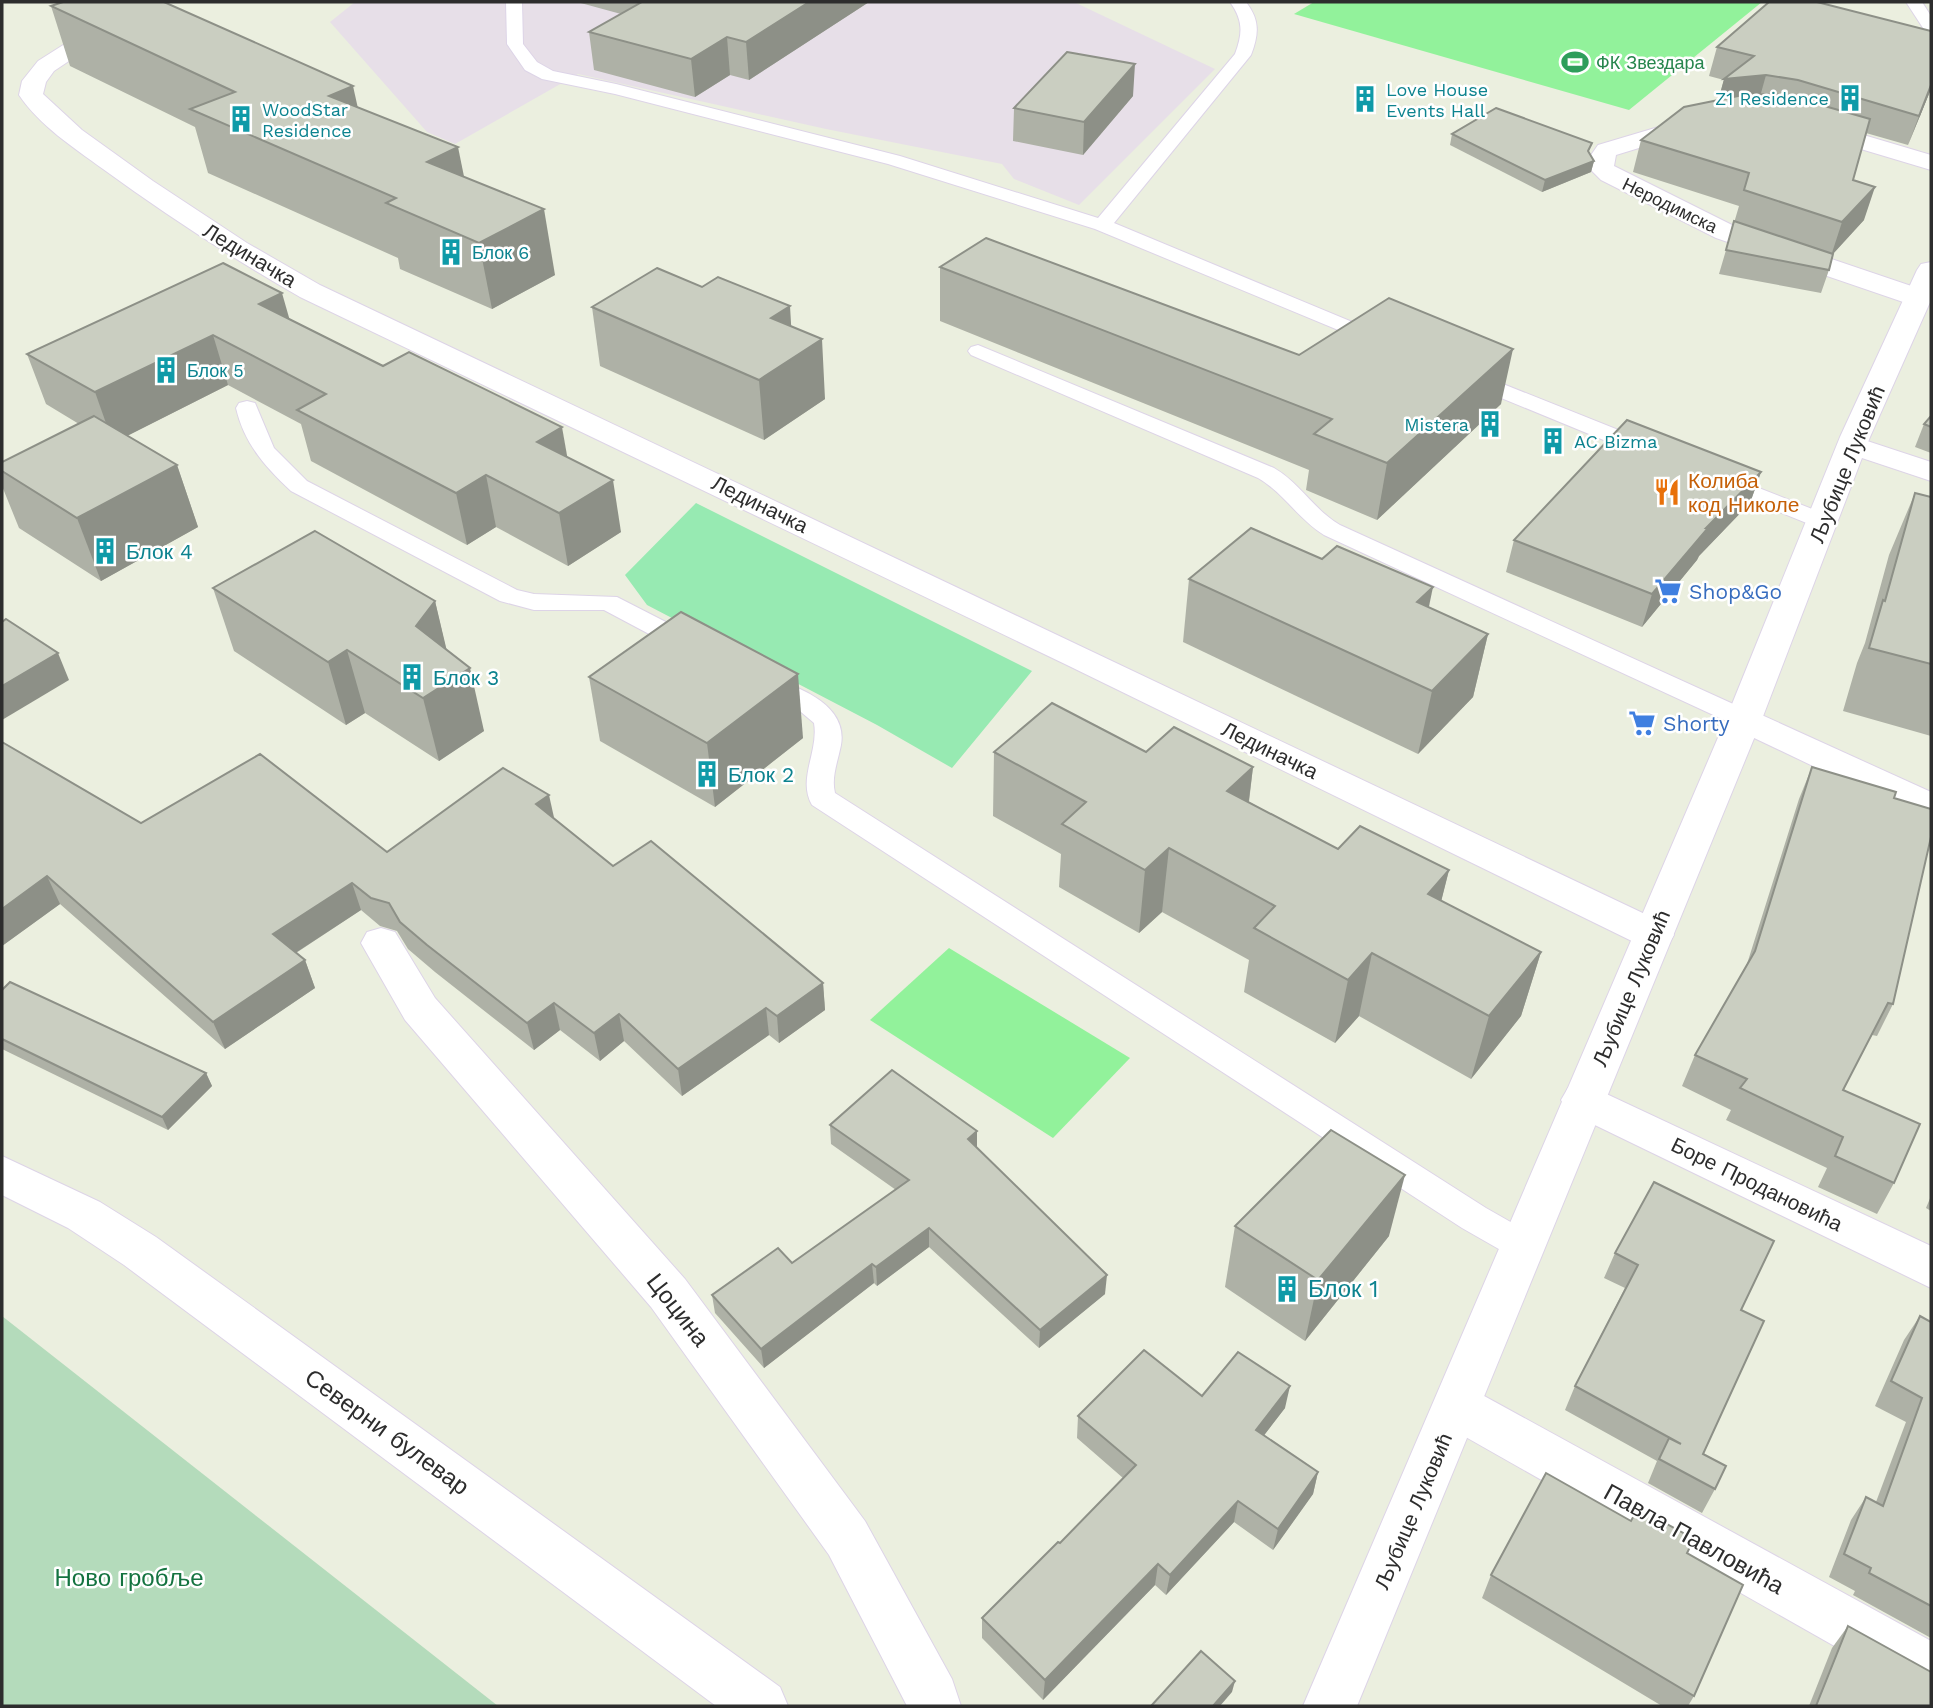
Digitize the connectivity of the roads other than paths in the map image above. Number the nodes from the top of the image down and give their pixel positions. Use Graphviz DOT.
graph roads {
  1 [pos="146,2"];
  2 [pos="514,2"];
  3 [pos="1238,2"];
  4 [pos="1914,2"];
  5 [pos="1931,28"];
  6 [pos="1710,120"];
  7 [pos="1793,121"];
  8 [pos="1931,163"];
  9 [pos="1102,225"];
  10 [pos="1931,270"];
  11 [pos="1919,298"];
  12 [pos="1403,349"];
  13 [pos="978,351"];
  14 [pos="1454,370"];
  15 [pos="247,408"];
  16 [pos="1852,445"];
  17 [pos="1670,459"];
  18 [pos="1695,469"];
  19 [pos="1931,472"];
  20 [pos="1822,521"];
  21 [pos="712,657"];
  22 [pos="748,676"];
  23 [pos="1744,719"];
  24 [pos="1931,807"];
  25 [pos="1654,935"];
  26 [pos="380,943"];
  27 [pos="1583,1100"];
  28 [pos="2,1174"];
  29 [pos="1523,1246"];
  30 [pos="1931,1268"];
  31 [pos="1458,1407"];
  32 [pos="1931,1671"];
  33 [pos="761,1706"];
  34 [pos="934,1706"];
  35 [pos="1330,1706"];
  1 -- 25 [label="street, Лединачка"];
  2 -- 9 [label="lane"];
  3 -- 9 [label="lane"];
  4 -- 5 [label="lane"];
  6 -- 11 [label="street, Неродимска"];
  7 -- 8 [label="street"];
  9 -- 12 [label="lane"];
  10 -- 11 [label="street, Љубице Луковић"];
  11 -- 16 [label="street, Љубице Луковић"];
  13 -- 23 [label="lane"];
  14 -- 17 [label="lane"];
  15 -- 21 [label="lane"];
  16 -- 19 [label="street"];
  16 -- 20 [label="street, Љубице Луковић"];
  18 -- 20 [label="lane"];
  20 -- 23 [label="street, Љубице Луковић"];
  22 -- 29 [label="lane"];
  23 -- 24 [label="street"];
  23 -- 25 [label="street, Љубице Луковић"];
  25 -- 27 [label="street, Љубице Луковић"];
  26 -- 34 [label="street, Цоцина"];
  27 -- 29 [label="street, Љубице Луковић"];
  27 -- 30 [label="street, Боре Продановића"];
  28 -- 33 [label="street, Северни булевар"];
  29 -- 31 [label="street, Љубице Луковић"];
  31 -- 32 [label="street, Павла Павловића"];
  31 -- 35 [label="street, Љубице Луковић"];
}
